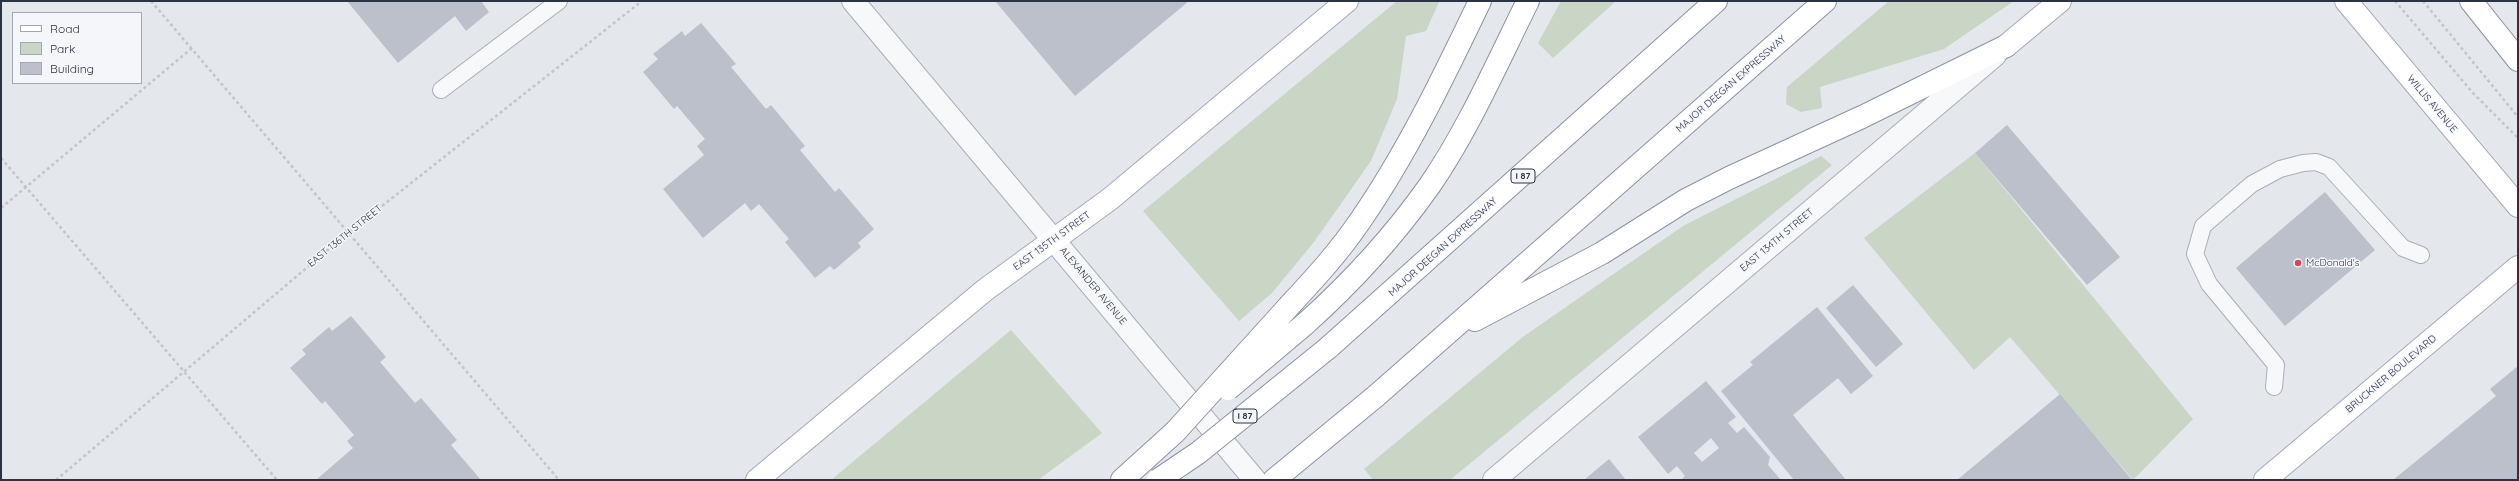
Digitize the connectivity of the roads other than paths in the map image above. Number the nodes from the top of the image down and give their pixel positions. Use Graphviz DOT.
graph roads {
  1 [pos="559,1"];
  2 [pos="853,1"];
  3 [pos="1346,1"];
  4 [pos="1480,1"];
  5 [pos="1528,1"];
  6 [pos="1716,1"];
  7 [pos="1825,1"];
  8 [pos="2060,1"];
  9 [pos="2346,1"];
  10 [pos="2471,1"];
  11 [pos="2006,46"];
  12 [pos="2518,60"];
  13 [pos="441,90"];
  14 [pos="2518,206"];
  15 [pos="1054,240"];
  16 [pos="2421,255"];
  17 [pos="2518,267"];
  18 [pos="1443,338"];
  19 [pos="2274,387"];
  20 [pos="1175,432"];
  21 [pos="757,480"];
  22 [pos="1122,480"];
  23 [pos="1158,480"];
  24 [pos="1255,480"];
  25 [pos="1274,480"];
  26 [pos="1494,480"];
  27 [pos="2265,480"];
  1 -- 13 [label="lane"];
  2 -- 15 [label="street, ALEXANDER AVENUE"];
  3 -- 15 [label="main road, EAST 135TH STREET"];
  4 -- 20 [label="main road, bridge"];
  5 -- 20 [label="main road, bridge"];
  6 -- 23 [label="main road, MAJOR DEEGAN EXPRESSWAY / I 87, bridge"];
  7 -- 18 [label="main road, MAJOR DEEGAN EXPRESSWAY"];
  8 -- 11 [label="main road, EAST 134TH STREET"];
  9 -- 14 [label="main road, WILLIS AVENUE"];
  10 -- 12 [label="main road"];
  11 -- 18 [label="main road"];
  11 -- 26 [label="street, EAST 134TH STREET"];
  15 -- 21 [label="main road, EAST 135TH STREET"];
  15 -- 24 [label="street, ALEXANDER AVENUE"];
  16 -- 19 [label="lane"];
  17 -- 27 [label="main road, BRUCKNER BOULEVARD"];
  18 -- 25 [label="main road, MAJOR DEEGAN EXPRESSWAY"];
  20 -- 22 [label="main road"];
}
